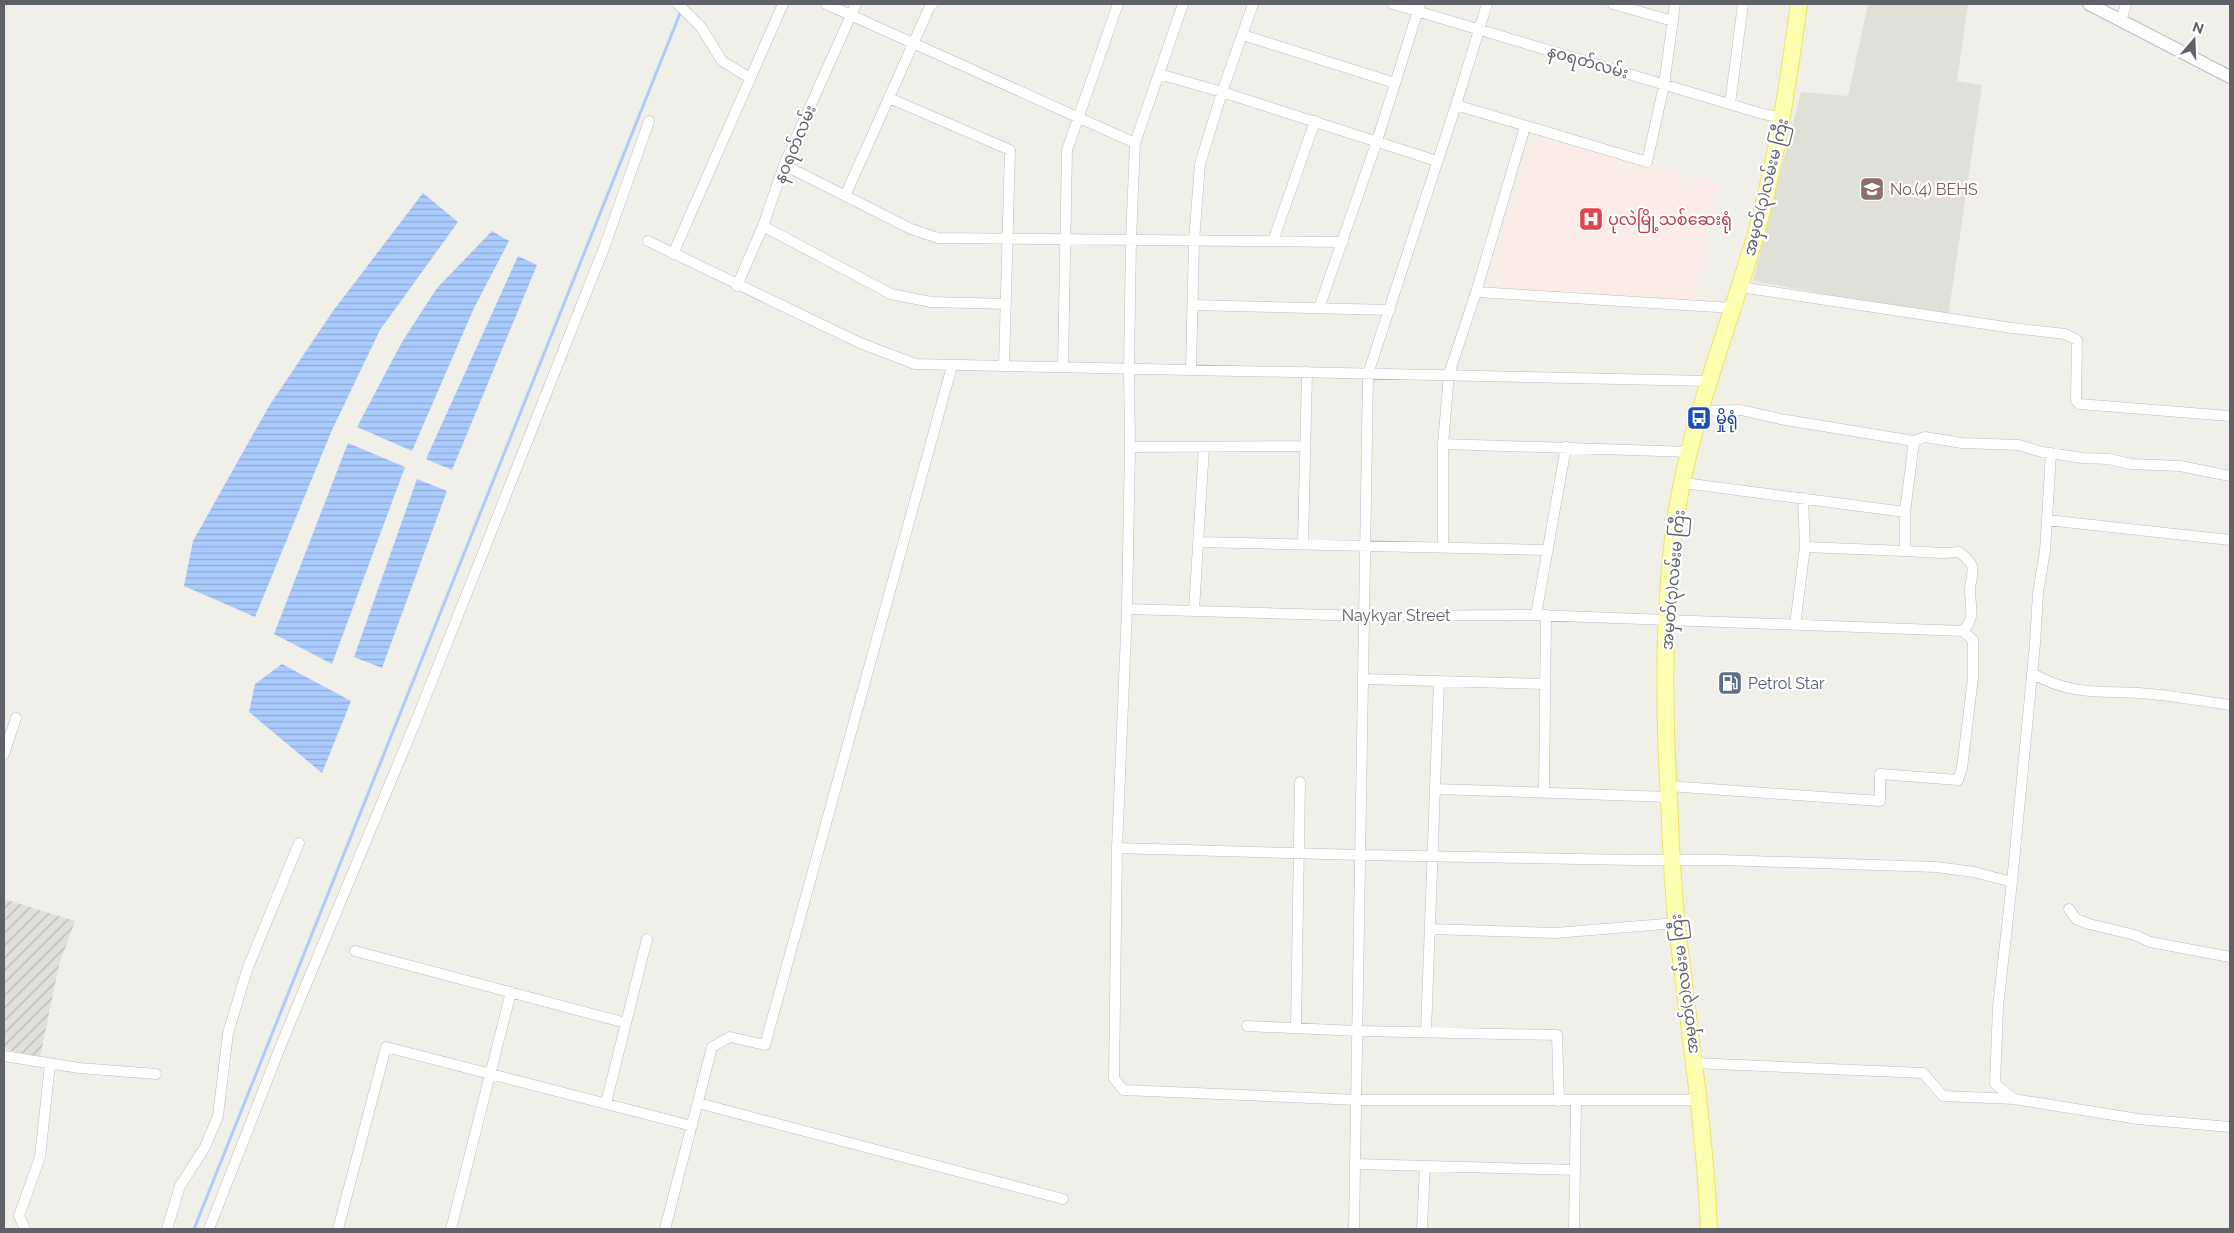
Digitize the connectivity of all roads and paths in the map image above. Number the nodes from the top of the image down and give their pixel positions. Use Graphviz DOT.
graph roads {
  1 [pos="678,4"];
  2 [pos="783,4"];
  3 [pos="826,4"];
  4 [pos="856,4"];
  5 [pos="933,4"];
  6 [pos="1118,4"];
  7 [pos="1183,4"];
  8 [pos="1253,4"];
  9 [pos="1393,4"];
  10 [pos="1487,4"];
  11 [pos="1613,4"];
  12 [pos="1675,4"];
  13 [pos="1743,4"];
  14 [pos="1799,4"];
  15 [pos="2089,4"];
  16 [pos="2126,4"];
  17 [pos="1419,8"];
  18 [pos="850,15"];
  19 [pos="1673,21"];
  20 [pos="2121,21"];
  21 [pos="1479,30"];
  22 [pos="1244,34"];
  23 [pos="913,44"];
  24 [pos="1159,74"];
  25 [pos="2230,77"];
  26 [pos="750,78"];
  27 [pos="1395,83"];
  28 [pos="1664,85"];
  29 [pos="1222,92"];
  30 [pos="888,98"];
  31 [pos="1730,104"];
  32 [pos="1456,105"];
  33 [pos="1784,118"];
  34 [pos="1079,120"];
  35 [pos="650,121"];
  36 [pos="1316,121"];
  37 [pos="1525,127"];
  38 [pos="1377,141"];
  39 [pos="1135,144"];
  40 [pos="1438,161"];
  41 [pos="784,165"];
  42 [pos="846,196"];
  43 [pos="763,226"];
  44 [pos="1066,239"];
  45 [pos="1008,240"];
  46 [pos="1131,240"];
  47 [pos="648,241"];
  48 [pos="1194,241"];
  49 [pos="1273,241"];
  50 [pos="1343,242"];
  51 [pos="673,254"];
  52 [pos="738,286"];
  53 [pos="1740,287"];
  54 [pos="1476,292"];
  55 [pos="1006,304"];
  56 [pos="1193,305"];
  57 [pos="1320,308"];
  58 [pos="1734,308"];
  59 [pos="1390,310"];
  60 [pos="1004,365"];
  61 [pos="952,366"];
  62 [pos="1063,366"];
  63 [pos="1129,368"];
  64 [pos="1191,369"];
  65 [pos="1307,372"];
  66 [pos="1368,374"];
  67 [pos="1449,374"];
  68 [pos="1709,381"];
  69 [pos="1700,411"];
  70 [pos="2230,416"];
  71 [pos="1914,441"];
  72 [pos="1443,444"];
  73 [pos="1305,446"];
  74 [pos="1130,447"];
  75 [pos="1204,447"];
  76 [pos="1566,447"];
  77 [pos="1691,452"];
  78 [pos="2051,453"];
  79 [pos="2230,476"];
  80 [pos="1684,483"];
  81 [pos="1803,498"];
  82 [pos="1905,512"];
  83 [pos="2046,520"];
  84 [pos="2230,540"];
  85 [pos="1198,542"];
  86 [pos="1303,544"];
  87 [pos="1366,546"];
  88 [pos="1805,547"];
  89 [pos="1443,548"];
  90 [pos="1548,550"];
  91 [pos="1905,551"];
  92 [pos="1127,609"];
  93 [pos="1194,611"];
  94 [pos="1541,615"];
  95 [pos="1364,616"];
  96 [pos="1665,621"];
  97 [pos="1794,625"];
  98 [pos="1963,631"];
  99 [pos="2032,673"];
  100 [pos="1363,679"];
  101 [pos="1439,681"];
  102 [pos="1545,684"];
  103 [pos="2230,706"];
  104 [pos="16,718"];
  105 [pos="4,754"];
  106 [pos="1300,782"];
  107 [pos="1435,789"];
  108 [pos="1544,792"];
  109 [pos="1668,792"];
  110 [pos="299,843"];
  111 [pos="1117,848"];
  112 [pos="1298,854"];
  113 [pos="1360,855"];
  114 [pos="1433,857"];
  115 [pos="1671,860"];
  116 [pos="2012,882"];
  117 [pos="2069,909"];
  118 [pos="1677,924"];
  119 [pos="1430,929"];
  120 [pos="647,939"];
  121 [pos="355,951"];
  122 [pos="2230,957"];
  123 [pos="511,992"];
  124 [pos="626,1023"];
  125 [pos="1247,1026"];
  126 [pos="1296,1028"];
  127 [pos="1358,1031"];
  128 [pos="1426,1032"];
  129 [pos="4,1056"];
  130 [pos="1694,1063"];
  131 [pos="50,1064"];
  132 [pos="489,1073"];
  133 [pos="156,1074"];
  134 [pos="2014,1099"];
  135 [pos="1356,1100"];
  136 [pos="1700,1100"];
  137 [pos="1559,1101"];
  138 [pos="1576,1101"];
  139 [pos="698,1103"];
  140 [pos="606,1104"];
  141 [pos="692,1126"];
  142 [pos="2230,1127"];
  143 [pos="1356,1164"];
  144 [pos="1424,1166"];
  145 [pos="1575,1170"];
  146 [pos="1062,1199"];
  147 [pos="25,1229"];
  148 [pos="167,1229"];
  149 [pos="209,1229"];
  150 [pos="338,1229"];
  151 [pos="451,1229"];
  152 [pos="665,1229"];
  153 [pos="1354,1229"];
  154 [pos="1422,1229"];
  155 [pos="1574,1229"];
  156 [pos="1709,1229"];
  1 -- 26 [label="street"];
  2 -- 26 [label="street"];
  3 -- 18 [label="street"];
  4 -- 18 [label="street, နဝရတ်လမ်း"];
  5 -- 23 [label="street"];
  6 -- 34 [label="street"];
  7 -- 24 [label="street"];
  8 -- 22 [label="street"];
  9 -- 17 [label="street, နဝရတ်လမ်း"];
  10 -- 21 [label="street"];
  11 -- 19 [label="street"];
  12 -- 19 [label="street"];
  13 -- 31 [label="street"];
  14 -- 33 [label="main road, အမှတ်(၃)လမ်းမ ကြီး"];
  15 -- 20 [label="street"];
  16 -- 20 [label="street"];
  17 -- 21 [label="street, နဝရတ်လမ်း"];
  17 -- 27 [label="street"];
  18 -- 23 [label="street"];
  18 -- 41 [label="street, နဝရတ်လမ်း"];
  19 -- 28 [label="street"];
  20 -- 25 [label="street"];
  21 -- 28 [label="street, နဝရတ်လမ်း"];
  21 -- 32 [label="street"];
  22 -- 27 [label="street"];
  22 -- 29 [label="street"];
  23 -- 30 [label="street"];
  23 -- 34 [label="street"];
  24 -- 29 [label="street"];
  24 -- 39 [label="street"];
  26 -- 51 [label="street"];
  27 -- 38 [label="street"];
  28 -- 31 [label="street, နဝရတ်လမ်း"];
  28 -- 37 [label="street"];
  29 -- 36 [label="street"];
  29 -- 48 [label="street"];
  30 -- 42 [label="street"];
  30 -- 45 [label="street"];
  31 -- 33 [label="street, နဝရတ်လမ်း"];
  32 -- 37 [label="street"];
  32 -- 40 [label="street"];
  33 -- 53 [label="main road, အမှတ်(၃)လမ်းမ ကြီး"];
  34 -- 39 [label="street"];
  34 -- 44 [label="street"];
  35 -- 149 [label="street"];
  36 -- 38 [label="street"];
  36 -- 49 [label="street"];
  37 -- 54 [label="street"];
  38 -- 40 [label="street"];
  38 -- 50 [label="street"];
  39 -- 46 [label="street"];
  40 -- 59 [label="street"];
  41 -- 42 [label="street"];
  41 -- 43 [label="street, နဝရတ်လမ်း"];
  42 -- 45 [label="street"];
  43 -- 52 [label="street, နဝရတ်လမ်း"];
  43 -- 55 [label="street"];
  44 -- 45 [label="street"];
  44 -- 46 [label="street"];
  44 -- 62 [label="street"];
  45 -- 55 [label="street"];
  46 -- 48 [label="street"];
  46 -- 63 [label="street"];
  47 -- 51 [label="street"];
  48 -- 49 [label="street"];
  48 -- 56 [label="street"];
  49 -- 50 [label="street"];
  50 -- 57 [label="street"];
  51 -- 52 [label="street"];
  52 -- 61 [label="street"];
  53 -- 58 [label="main road, အမှတ်(၃)လမ်းမ ကြီး"];
  53 -- 70 [label="street"];
  54 -- 58 [label="street"];
  54 -- 67 [label="street"];
  55 -- 60 [label="street"];
  56 -- 57 [label="street"];
  56 -- 64 [label="street"];
  57 -- 59 [label="street"];
  58 -- 68 [label="main road, အမှတ်(၃)လမ်းမ ကြီး"];
  59 -- 66 [label="street"];
  60 -- 61 [label="street"];
  60 -- 62 [label="street"];
  61 -- 139 [label="street"];
  62 -- 63 [label="street"];
  63 -- 64 [label="street"];
  63 -- 74 [label="street"];
  64 -- 65 [label="street"];
  65 -- 66 [label="street"];
  65 -- 73 [label="street"];
  66 -- 67 [label="street"];
  66 -- 87 [label="street"];
  67 -- 68 [label="street"];
  67 -- 72 [label="street"];
  68 -- 69 [label="main road, အမှတ်(၃)လမ်းမ ကြီး"];
  69 -- 71 [label="street"];
  69 -- 77 [label="main road, အမှတ်(၃)လမ်းမ ကြီး"];
  71 -- 78 [label="street"];
  71 -- 82 [label="street"];
  72 -- 76 [label="street"];
  72 -- 89 [label="street"];
  73 -- 75 [label="street"];
  73 -- 86 [label="street"];
  74 -- 75 [label="street"];
  74 -- 92 [label="street"];
  75 -- 85 [label="street"];
  76 -- 77 [label="street"];
  76 -- 90 [label="street"];
  77 -- 80 [label="main road, အမှတ်(၃)လမ်းမ ကြီး"];
  78 -- 79 [label="street"];
  78 -- 83 [label="street"];
  80 -- 81 [label="street"];
  80 -- 96 [label="main road, အမှတ်(၃)လမ်းမ ကြီး"];
  81 -- 82 [label="street"];
  81 -- 88 [label="street"];
  82 -- 91 [label="street"];
  83 -- 84 [label="street"];
  83 -- 99 [label="street"];
  85 -- 86 [label="street"];
  85 -- 93 [label="street"];
  86 -- 87 [label="street"];
  87 -- 89 [label="street"];
  87 -- 95 [label="street"];
  88 -- 91 [label="street"];
  88 -- 97 [label="street"];
  89 -- 90 [label="street"];
  90 -- 94 [label="street"];
  91 -- 98 [label="street"];
  92 -- 93 [label="street, Naykyar Street"];
  92 -- 111 [label="street"];
  93 -- 95 [label="street, Naykyar Street"];
  94 -- 95 [label="street, Naykyar Street"];
  94 -- 96 [label="street, Naykyar Street"];
  94 -- 102 [label="street"];
  95 -- 100 [label="street"];
  96 -- 97 [label="street, Naykyar Street"];
  96 -- 109 [label="main road, အမှတ်(၃)လမ်းမ ကြီး"];
  97 -- 98 [label="street, Naykyar Street"];
  98 -- 109 [label="street"];
  99 -- 103 [label="street"];
  99 -- 116 [label="street"];
  100 -- 101 [label="street"];
  100 -- 113 [label="street"];
  101 -- 102 [label="street"];
  101 -- 107 [label="street"];
  102 -- 108 [label="street"];
  104 -- 105 [label="street"];
  106 -- 112 [label="street"];
  107 -- 108 [label="street"];
  107 -- 114 [label="street"];
  108 -- 109 [label="street"];
  109 -- 115 [label="main road, အမှတ်(၃)လမ်းမ ကြီး"];
  110 -- 148 [label="street"];
  111 -- 112 [label="street"];
  111 -- 135 [label="street"];
  112 -- 113 [label="street"];
  112 -- 126 [label="street"];
  113 -- 114 [label="street"];
  113 -- 127 [label="street"];
  114 -- 115 [label="street"];
  114 -- 119 [label="street"];
  115 -- 116 [label="street"];
  115 -- 118 [label="main road, အမှတ်(၃)လမ်းမ ကြီး"];
  116 -- 134 [label="street"];
  117 -- 122 [label="street"];
  118 -- 119 [label="street"];
  118 -- 130 [label="main road, အမှတ်(၃)လမ်းမ ကြီး"];
  119 -- 128 [label="street"];
  120 -- 124 [label="street"];
  121 -- 123 [label="street"];
  123 -- 124 [label="street"];
  123 -- 132 [label="street"];
  124 -- 140 [label="street"];
  125 -- 126 [label="street"];
  126 -- 127 [label="street"];
  127 -- 128 [label="street"];
  127 -- 135 [label="street"];
  128 -- 137 [label="street"];
  129 -- 131 [label="street"];
  130 -- 134 [label="street"];
  130 -- 136 [label="main road, အမှတ်(၃)လမ်းမ ကြီး"];
  131 -- 133 [label="street"];
  131 -- 147 [label="street"];
  132 -- 140 [label="street"];
  132 -- 150 [label="street"];
  132 -- 151 [label="street"];
  134 -- 142 [label="street"];
  135 -- 137 [label="street"];
  135 -- 143 [label="street"];
  136 -- 138 [label="street"];
  136 -- 156 [label="main road, အမှတ်(၃)လမ်းမ ကြီး"];
  137 -- 138 [label="street"];
  138 -- 145 [label="street"];
  139 -- 141 [label="street"];
  139 -- 146 [label="street"];
  140 -- 141 [label="street"];
  141 -- 152 [label="street"];
  143 -- 144 [label="street"];
  143 -- 153 [label="street"];
  144 -- 145 [label="street"];
  144 -- 154 [label="street"];
  145 -- 155 [label="street"];
}
